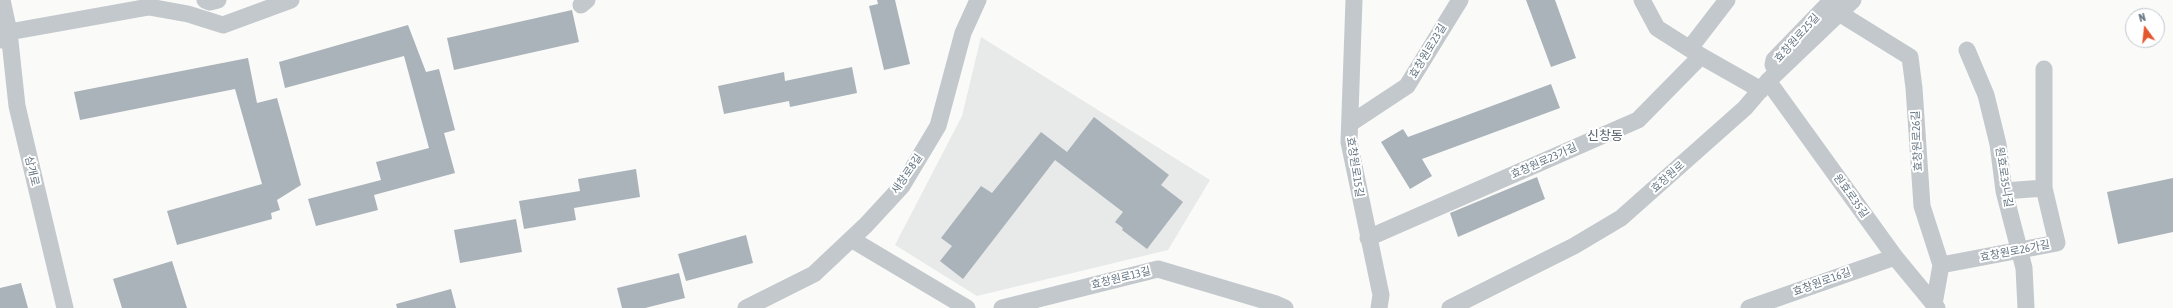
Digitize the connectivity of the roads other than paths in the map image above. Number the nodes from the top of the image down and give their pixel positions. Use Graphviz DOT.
graph roads {
  1 [pos="2,0"];
  2 [pos="205,0"];
  3 [pos="218,0"];
  4 [pos="291,0"];
  5 [pos="978,0"];
  6 [pos="1354,0"];
  7 [pos="1460,0"];
  8 [pos="1642,0"];
  9 [pos="1727,0"];
  10 [pos="1853,0"];
  11 [pos="1836,7"];
  12 [pos="5,36"];
  13 [pos="1967,50"];
  14 [pos="1695,52"];
  15 [pos="2044,69"];
  16 [pos="1765,85"];
  17 [pos="1351,123"];
  18 [pos="2044,188"];
  19 [pos="2004,191"];
  20 [pos="1368,238"];
  21 [pos="851,239"];
  22 [pos="2020,250"];
  23 [pos="1895,257"];
  24 [pos="1941,265"];
  25 [pos="1936,306"];
  26 [pos="65,308"];
  27 [pos="746,308"];
  28 [pos="967,308"];
  29 [pos="1002,308"];
  30 [pos="1285,308"];
  31 [pos="1378,308"];
  32 [pos="1450,308"];
  33 [pos="1751,308"];
  34 [pos="2026,308"];
  1 -- 12 [label="street, 삼개로"];
  2 -- 3 [label="street"];
  4 -- 12 [label="street"];
  5 -- 21 [label="street, 새창로8길"];
  6 -- 17 [label="street, 효창원로15길"];
  7 -- 17 [label="street, 효창원로23길"];
  8 -- 14 [label="street"];
  9 -- 14 [label="street"];
  10 -- 11 [label="street"];
  11 -- 16 [label="street, 효창원로25길"];
  11 -- 24 [label="street, 효창원로26길"];
  12 -- 26 [label="street, 삼개로"];
  13 -- 19 [label="street, 원효로35나길"];
  14 -- 16 [label="street"];
  14 -- 20 [label="street, 효창원로23가길"];
  15 -- 18 [label="street, 효창원로26가길"];
  16 -- 23 [label="street, 원효로35길"];
  16 -- 32 [label="street, 효창원로"];
  17 -- 20 [label="street, 효창원로15길"];
  18 -- 19 [label="street"];
  18 -- 22 [label="street, 효창원로26가길"];
  19 -- 22 [label="street, 원효로35나길"];
  20 -- 31 [label="street, 효창원로15길"];
  21 -- 27 [label="street, 새창로8길"];
  21 -- 28 [label="street"];
  22 -- 24 [label="street, 효창원로26가길"];
  22 -- 34 [label="street, 원효로35나길"];
  23 -- 25 [label="street, 원효로35길"];
  23 -- 33 [label="street, 효창원로16길"];
  24 -- 25 [label="street, 효창원로26길"];
  29 -- 30 [label="street, 효창원로13길"];
}
